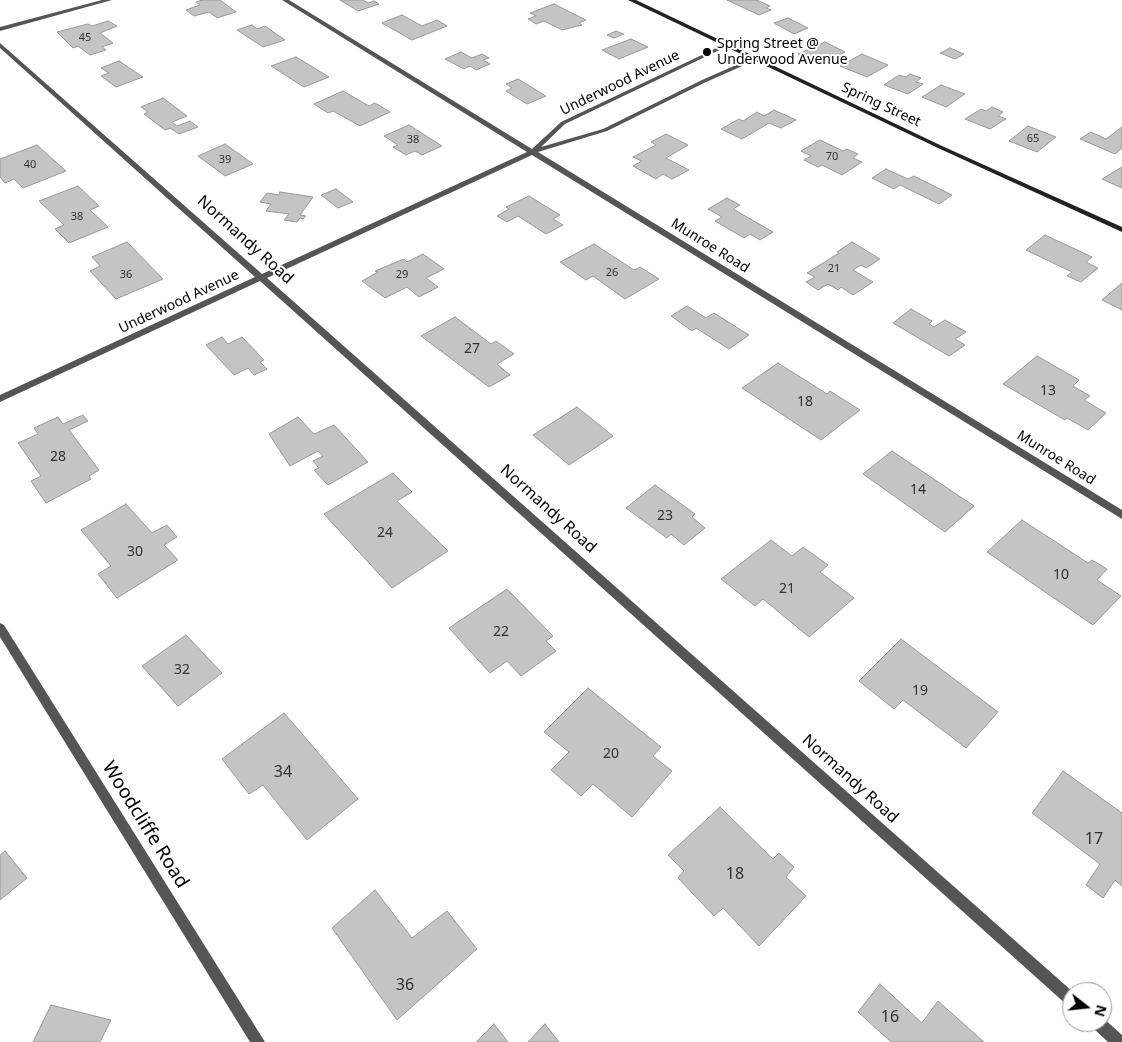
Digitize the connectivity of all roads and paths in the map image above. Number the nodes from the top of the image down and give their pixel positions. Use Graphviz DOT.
graph roads {
  1 [pos="109,0"];
  2 [pos="285,0"];
  3 [pos="631,0"];
  4 [pos="0,29"];
  5 [pos="0,45"];
  6 [pos="727,45"];
  7 [pos="754,59"];
  8 [pos="532,152"];
  9 [pos="1122,230"];
  10 [pos="261,278"];
  11 [pos="0,399"];
  12 [pos="1122,515"];
  13 [pos="0,628"];
  14 [pos="1062,991"];
  15 [pos="1108,1032"];
  16 [pos="258,1042"];
  17 [pos="1120,1042"];
  1 -- 4 [label="street"];
  2 -- 8 [label="street, Munroe Road"];
  3 -- 6 [label="main road, Spring Street"];
  5 -- 10 [label="street, Normandy Road"];
  6 -- 7 [label="main road, Spring Street"];
  6 -- 8 [label="street, Underwood Avenue"];
  7 -- 8 [label="street, Underwood Avenue"];
  7 -- 9 [label="main road, Spring Street"];
  8 -- 10 [label="street, Underwood Avenue"];
  8 -- 12 [label="street, Munroe Road"];
  10 -- 11 [label="street, Underwood Avenue"];
  10 -- 14 [label="street, Normandy Road"];
  13 -- 16 [label="street, Woodcliffe Road"];
  15 -- 17 [label="street"];
}
